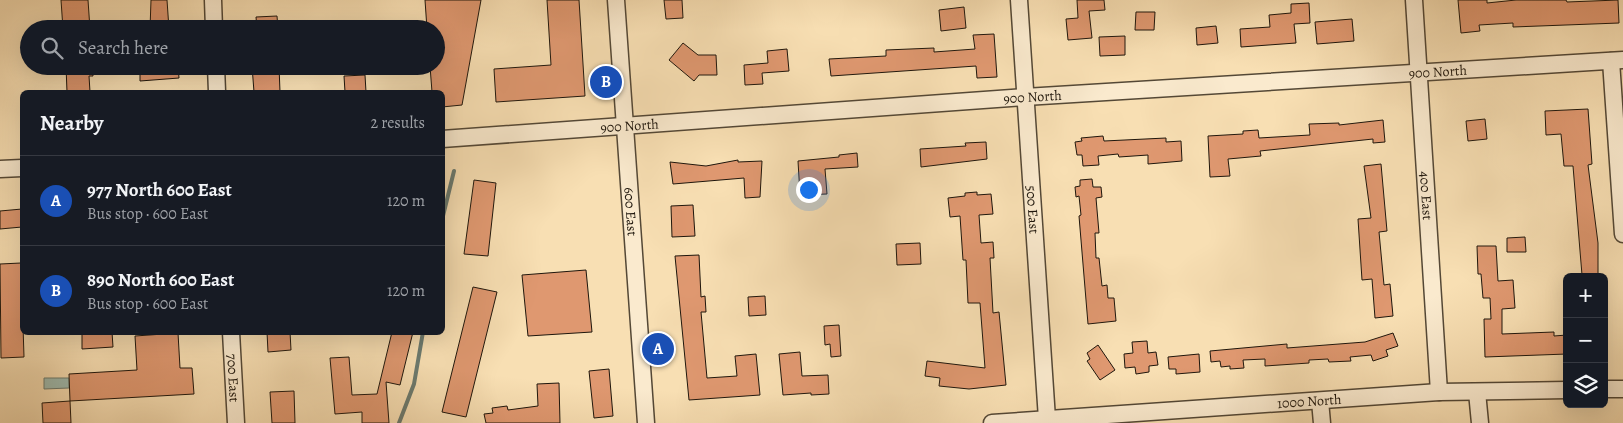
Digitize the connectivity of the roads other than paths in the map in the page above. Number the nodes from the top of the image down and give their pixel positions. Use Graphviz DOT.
graph roads {
  1 [pos="212,0"];
  2 [pos="616,0"];
  3 [pos="1019,0"];
  4 [pos="1414,0"];
  5 [pos="213,20"];
  6 [pos="1617,60"];
  7 [pos="1419,73"];
  8 [pos="217,75"];
  9 [pos="218,90"];
  10 [pos="1025,97"];
  11 [pos="626,127"];
  12 [pos="445,139"];
  13 [pos="20,168"];
  14 [pos="0,169"];
  15 [pos="1623,234"];
  16 [pos="231,335"];
  17 [pos="1608,389"];
  18 [pos="1623,389"];
  19 [pos="1563,390"];
  20 [pos="1439,392"];
  21 [pos="1477,392"];
  22 [pos="1320,401"];
  23 [pos="1171,417"];
  24 [pos="1047,419"];
  25 [pos="1018,422"];
  26 [pos="236,423"];
  27 [pos="646,423"];
  28 [pos="992,423"];
  29 [pos="1322,423"];
  30 [pos="1480,423"];
  1 -- 5 [label="street"];
  2 -- 11 [label="street, 600 East"];
  3 -- 10 [label="street, 500 East"];
  4 -- 7 [label="street, 400 East"];
  6 -- 7 [label="street, 900 North"];
  6 -- 15 [label="street"];
  7 -- 10 [label="street, 900 North"];
  7 -- 20 [label="street, 400 East"];
  8 -- 9 [label="street"];
  10 -- 11 [label="street, 900 North"];
  10 -- 24 [label="street, 500 East"];
  11 -- 12 [label="street, 900 North"];
  11 -- 27 [label="street, 600 East"];
  13 -- 14 [label="street"];
  16 -- 26 [label="street, 700 East"];
  17 -- 18 [label="street"];
  19 -- 21 [label="street, 1000 North"];
  20 -- 21 [label="street, 1000 North"];
  20 -- 22 [label="street, 1000 North"];
  21 -- 30 [label="street"];
  22 -- 23 [label="street, 1000 North"];
  22 -- 29 [label="street"];
  23 -- 24 [label="street, 1000 North"];
  24 -- 25 [label="street, 1000 North"];
  25 -- 28 [label="street, 1000 North"];
}
